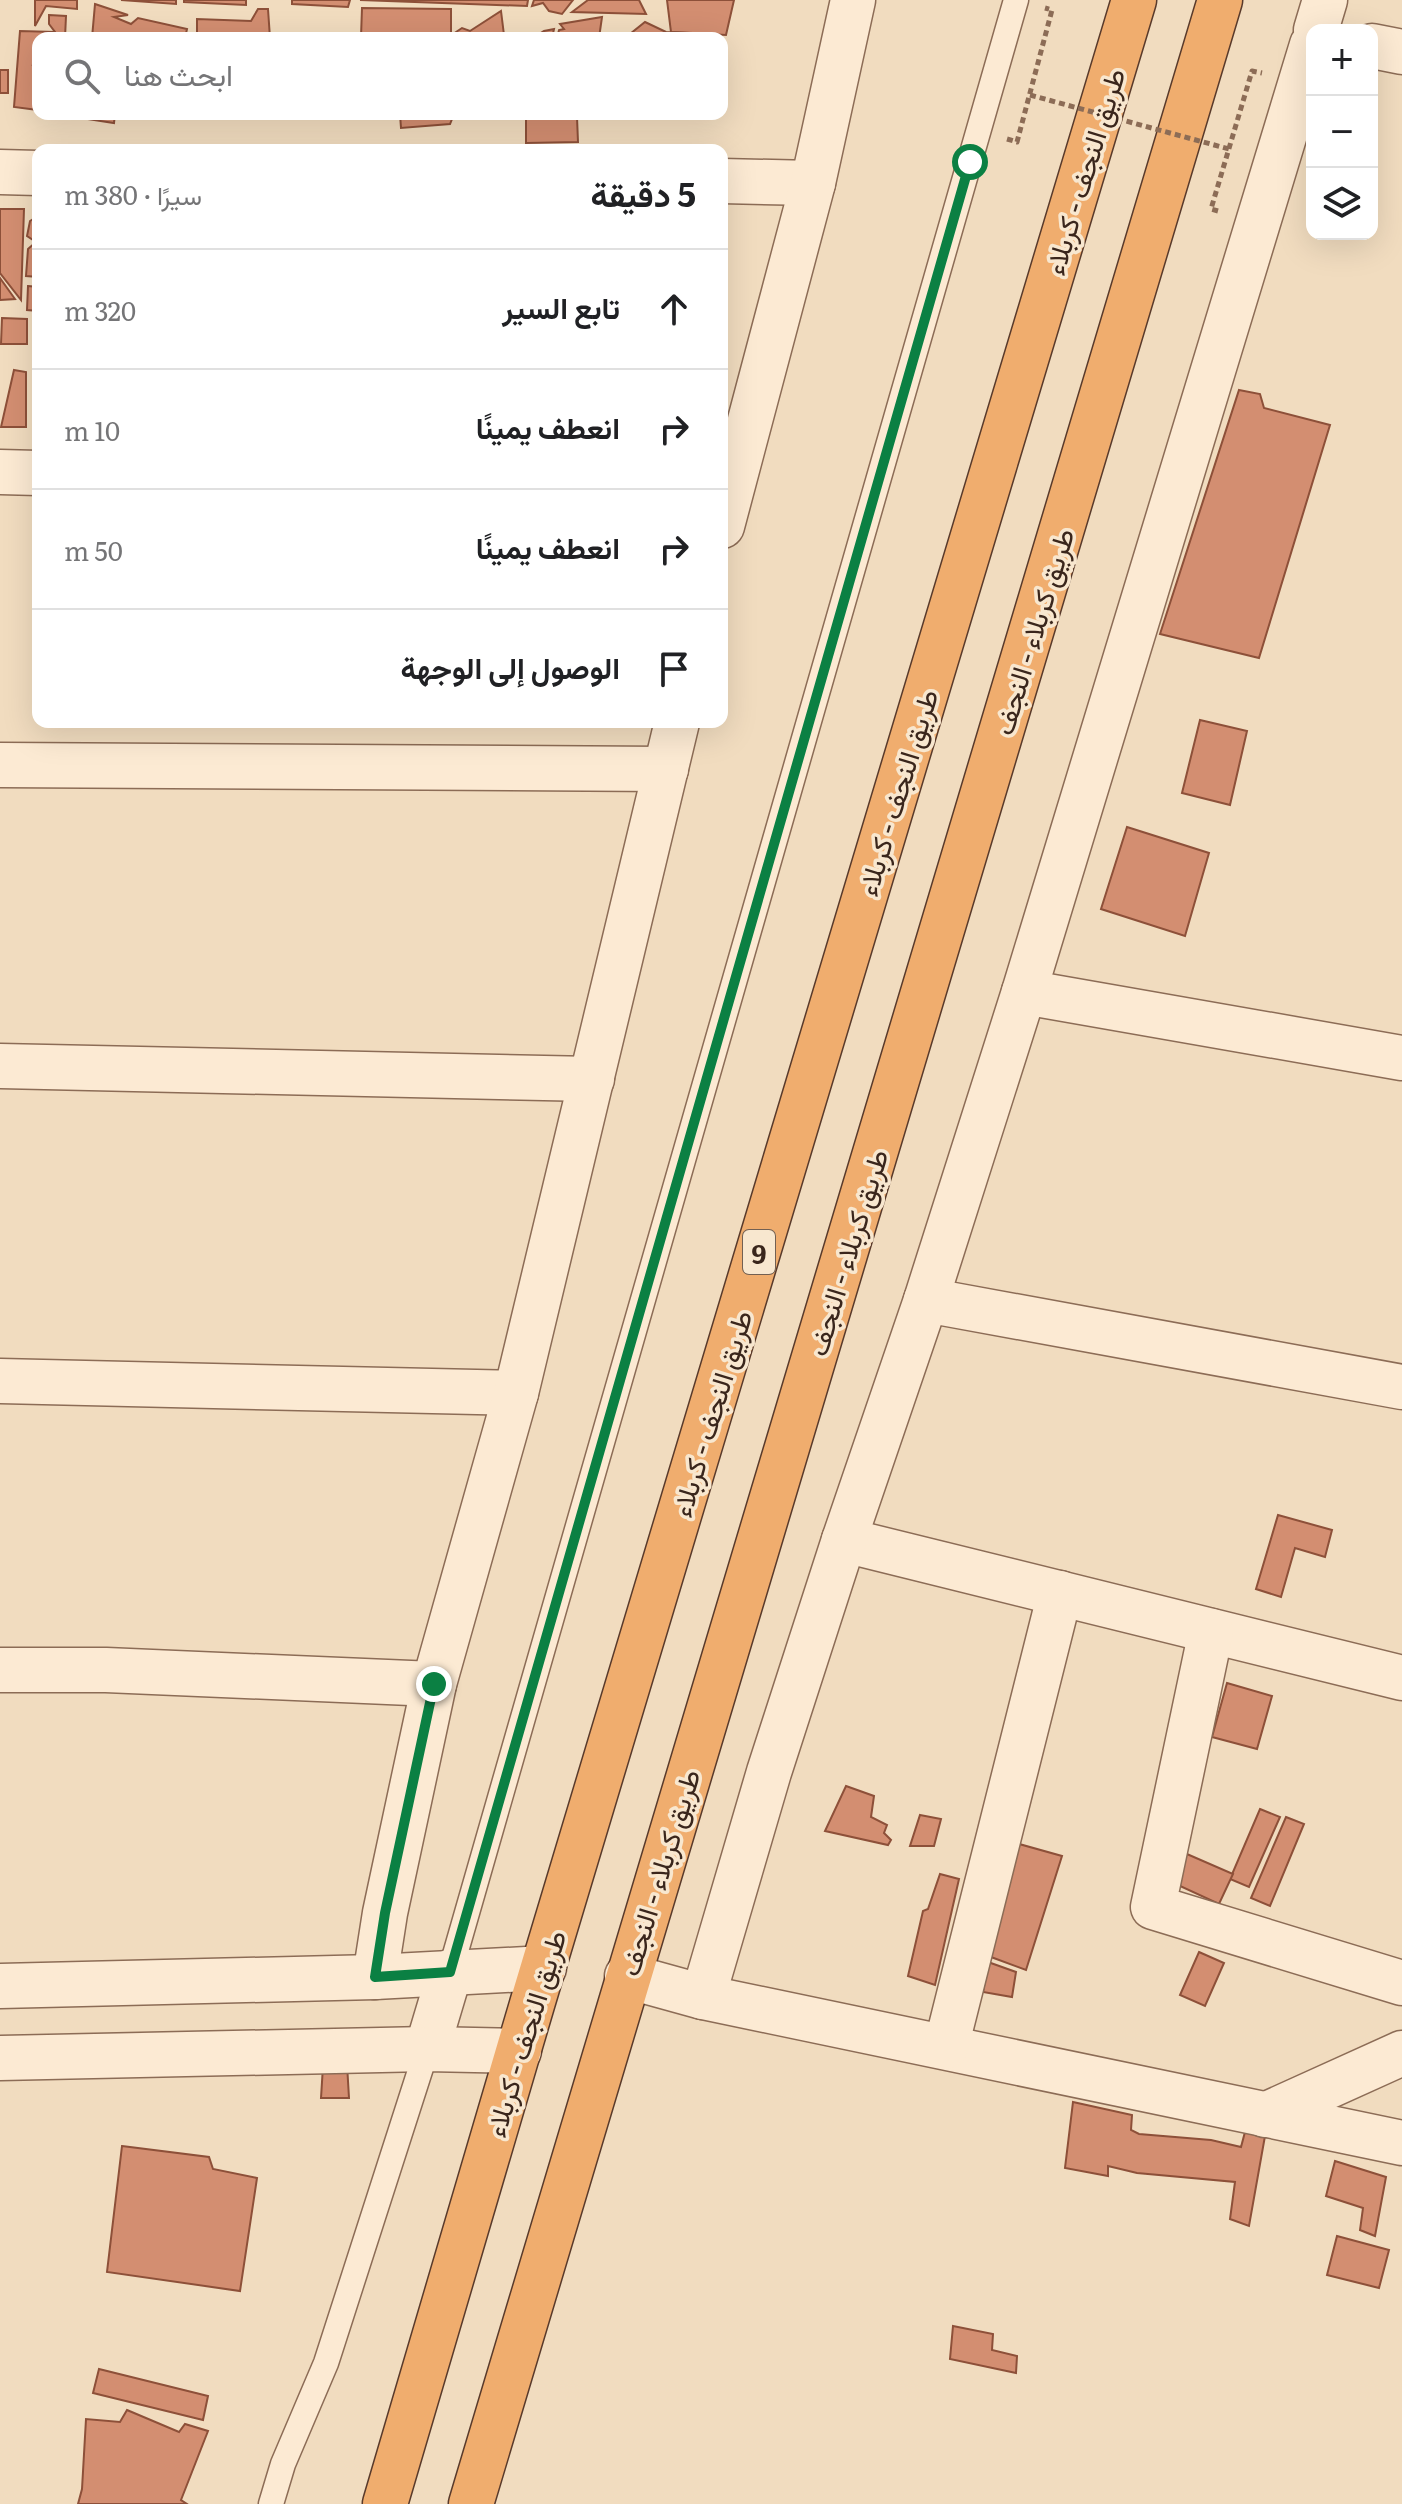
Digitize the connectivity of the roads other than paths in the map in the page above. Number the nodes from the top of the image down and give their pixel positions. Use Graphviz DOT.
graph roads {
  1 [pos="853,0"];
  2 [pos="1016,0"];
  3 [pos="1134,0"];
  4 [pos="1220,0"];
  5 [pos="1325,0"];
  6 [pos="1318,24"];
  7 [pos="1378,47"];
  8 [pos="1402,52"];
  9 [pos="1306,65"];
  10 [pos="0,172"];
  11 [pos="32,173"];
  12 [pos="728,181"];
  13 [pos="813,183"];
  14 [pos="0,472"];
  15 [pos="32,473"];
  16 [pos="728,489"];
  17 [pos="676,728"];
  18 [pos="0,765"];
  19 [pos="666,769"];
  20 [pos="1024,992"];
  21 [pos="1402,1058"];
  22 [pos="0,1066"];
  23 [pos="592,1079"];
  24 [pos="926,1300"];
  25 [pos="0,1381"];
  26 [pos="1402,1387"];
  27 [pos="516,1393"];
  28 [pos="844,1540"];
  29 [pos="1060,1593"];
  30 [pos="1211,1631"];
  31 [pos="0,1670"];
  32 [pos="1402,1678"];
  33 [pos="434,1684"];
  34 [pos="544,1968"];
  35 [pos="450,1972"];
  36 [pos="627,1976"];
  37 [pos="375,1977"];
  38 [pos="1402,1983"];
  39 [pos="0,1986"];
  40 [pos="703,1997"];
  41 [pos="946,2047"];
  42 [pos="427,2049"];
  43 [pos="519,2051"];
  44 [pos="1402,2053"];
  45 [pos="0,2058"];
  46 [pos="1265,2115"];
  47 [pos="1402,2143"];
  48 [pos="271,2504"];
  49 [pos="385,2504"];
  50 [pos="471,2504"];
  1 -- 13 [label="street"];
  2 -- 35 [label="lane"];
  3 -- 34 [label="highway, طريق النجف - کربلاء / 9"];
  4 -- 36 [label="highway, طريق کربلاء - النجف"];
  5 -- 6 [label="street"];
  7 -- 8 [label="street"];
  9 -- 20 [label="street"];
  10 -- 11 [label="street"];
  12 -- 13 [label="street"];
  13 -- 16 [label="street"];
  14 -- 15 [label="street"];
  17 -- 19 [label="street"];
  18 -- 19 [label="street"];
  19 -- 23 [label="street"];
  20 -- 21 [label="street"];
  20 -- 24 [label="street"];
  22 -- 23 [label="street"];
  23 -- 27 [label="street"];
  24 -- 26 [label="street"];
  24 -- 28 [label="street"];
  25 -- 27 [label="street"];
  27 -- 33 [label="street"];
  28 -- 29 [label="street"];
  28 -- 40 [label="street"];
  29 -- 30 [label="street"];
  29 -- 41 [label="street"];
  30 -- 32 [label="street"];
  30 -- 38 [label="street"];
  31 -- 33 [label="street"];
  33 -- 37 [label="street"];
  34 -- 35 [label="street"];
  34 -- 43 [label="highway, طريق النجف - کربلاء / 9"];
  35 -- 37 [label="street"];
  35 -- 42 [label="street"];
  36 -- 40 [label="street"];
  36 -- 50 [label="highway, طريق کربلاء - النجف"];
  37 -- 39 [label="street"];
  40 -- 41 [label="street"];
  41 -- 46 [label="street"];
  42 -- 43 [label="street"];
  42 -- 45 [label="street"];
  42 -- 48 [label="lane"];
  43 -- 49 [label="highway, طريق النجف - کربلاء / 9"];
  44 -- 46 [label="street"];
  46 -- 47 [label="street"];
}
